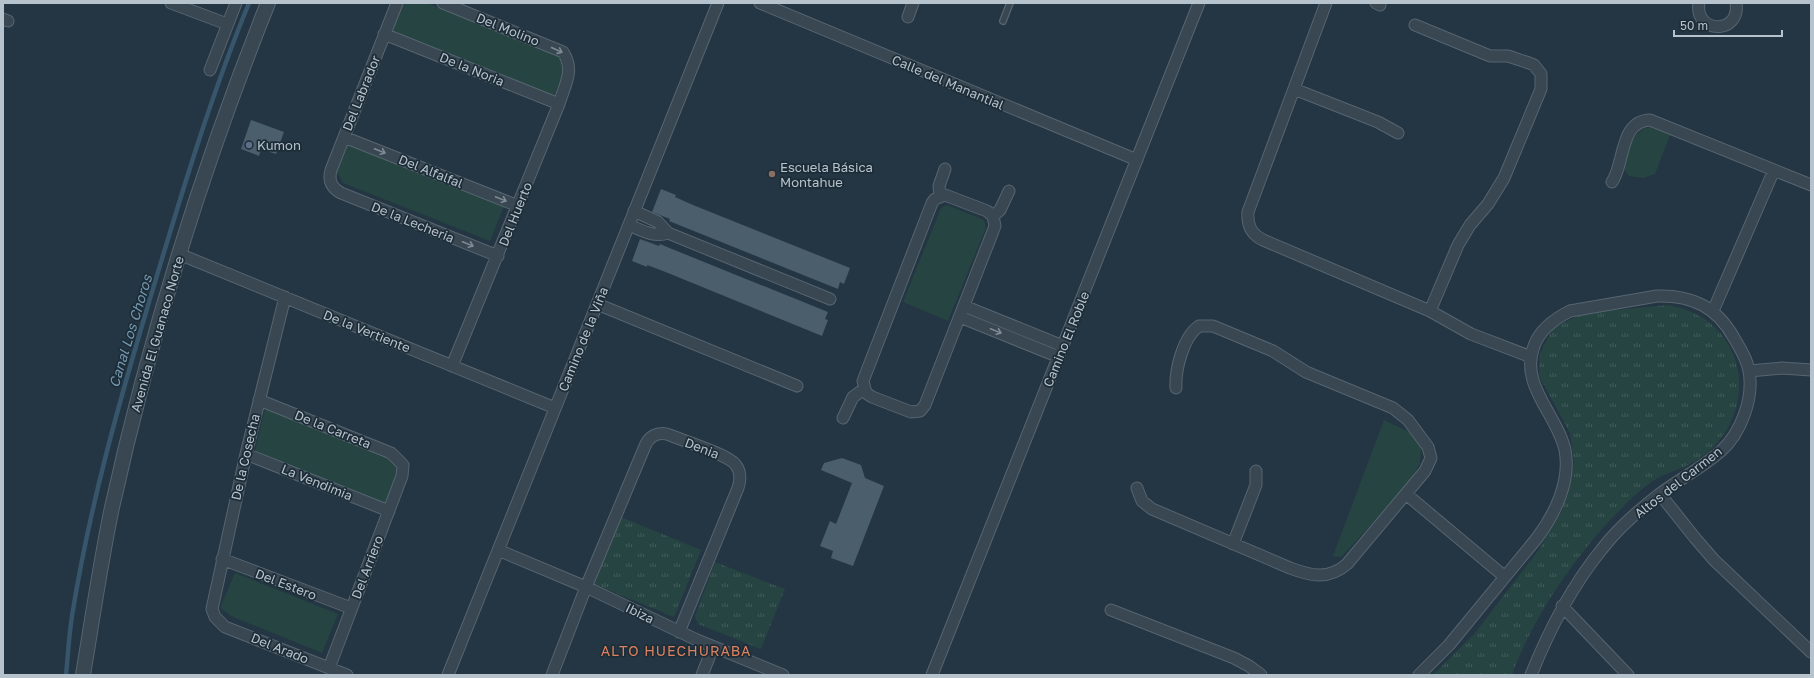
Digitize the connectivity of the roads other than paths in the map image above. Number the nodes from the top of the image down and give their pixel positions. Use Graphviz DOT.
graph roads {
  1 [pos="171,3"];
  2 [pos="236,3"];
  3 [pos="268,3"];
  4 [pos="396,3"];
  5 [pos="443,3"];
  6 [pos="718,3"];
  7 [pos="760,3"];
  8 [pos="913,3"];
  9 [pos="1010,3"];
  10 [pos="1199,3"];
  11 [pos="1326,3"];
  12 [pos="1699,3"];
  13 [pos="1736,3"];
  14 [pos="908,17"];
  15 [pos="1002,21"];
  16 [pos="227,24"];
  17 [pos="1415,24"];
  18 [pos="384,34"];
  19 [pos="568,60"];
  20 [pos="210,70"];
  21 [pos="1294,89"];
  22 [pos="559,104"];
  23 [pos="1398,133"];
  24 [pos="344,137"];
  25 [pos="1137,160"];
  26 [pos="945,169"];
  27 [pos="1774,170"];
  28 [pos="1612,182"];
  29 [pos="331,184"];
  30 [pos="1811,185"];
  31 [pos="1009,191"];
  32 [pos="940,196"];
  33 [pos="518,206"];
  34 [pos="634,211"];
  35 [pos="993,216"];
  36 [pos="629,225"];
  37 [pos="668,233"];
  38 [pos="179,254"];
  39 [pos="498,256"];
  40 [pos="285,297"];
  41 [pos="830,299"];
  42 [pos="597,304"];
  43 [pos="962,311"];
  44 [pos="1430,311"];
  45 [pos="1713,311"];
  46 [pos="1063,346"];
  47 [pos="1059,357"];
  48 [pos="1531,357"];
  49 [pos="452,366"];
  50 [pos="1811,370"];
  51 [pos="1749,371"];
  52 [pos="797,386"];
  53 [pos="1176,388"];
  54 [pos="864,389"];
  55 [pos="259,400"];
  56 [pos="555,408"];
  57 [pos="843,418"];
  58 [pos="246,454"];
  59 [pos="403,465"];
  60 [pos="1256,470"];
  61 [pos="1137,488"];
  62 [pos="1406,494"];
  63 [pos="1660,494"];
  64 [pos="389,511"];
  65 [pos="1233,544"];
  66 [pos="498,550"];
  67 [pos="222,559"];
  68 [pos="1505,577"];
  69 [pos="586,587"];
  70 [pos="1562,606"];
  71 [pos="351,608"];
  72 [pos="1111,610"];
  73 [pos="215,618"];
  74 [pos="679,632"];
  75 [pos="713,647"];
  76 [pos="1811,652"];
  77 [pos="328,668"];
  78 [pos="83,675"];
  79 [pos="347,675"];
  80 [pos="448,675"];
  81 [pos="552,675"];
  82 [pos="702,675"];
  83 [pos="783,675"];
  84 [pos="932,675"];
  85 [pos="1261,675"];
  86 [pos="1419,675"];
  87 [pos="1531,675"];
  88 [pos="1628,675"];
  1 -- 16 [label="street"];
  2 -- 16 [label="street"];
  3 -- 38 [label="street, Avenida El Guanaco Norte"];
  4 -- 18 [label="street, Del Labrador"];
  5 -- 19 [label="street, Del Molino, one-way"];
  6 -- 34 [label="street, Camino de la Viña"];
  7 -- 25 [label="street, Calle del Manantial"];
  8 -- 14 [label="street"];
  9 -- 15 [label="lane"];
  10 -- 25 [label="street, Camino El Roble"];
  11 -- 21 [label="street"];
  12 -- 13 [label="street"];
  16 -- 20 [label="street"];
  17 -- 44 [label="street"];
  18 -- 22 [label="street, De la Noria"];
  18 -- 24 [label="street, Del Labrador"];
  19 -- 22 [label="street, Del Huerto"];
  21 -- 23 [label="street"];
  21 -- 44 [label="street"];
  22 -- 33 [label="street, Del Huerto"];
  24 -- 29 [label="street, Del Labrador"];
  24 -- 33 [label="street, Del Alfalfal, one-way"];
  25 -- 46 [label="street, Camino El Roble"];
  26 -- 32 [label="street"];
  27 -- 28 [label="street"];
  27 -- 30 [label="street"];
  27 -- 45 [label="street"];
  29 -- 39 [label="street, De la Lecheria, one-way"];
  31 -- 35 [label="street"];
  32 -- 35 [label="street"];
  32 -- 54 [label="street"];
  33 -- 39 [label="street, Del Huerto"];
  34 -- 36 [label="street, Camino de la Viña"];
  34 -- 37 [label="street"];
  35 -- 43 [label="street"];
  36 -- 37 [label="street"];
  36 -- 42 [label="street, Camino de la Viña"];
  37 -- 41 [label="street"];
  38 -- 40 [label="street, De la Vertiente"];
  38 -- 78 [label="street, Avenida El Guanaco Norte"];
  39 -- 49 [label="street, Del Huerto"];
  40 -- 49 [label="street, De la Vertiente"];
  40 -- 55 [label="street, De la Cosecha"];
  42 -- 52 [label="street"];
  42 -- 56 [label="street, Camino de la Viña"];
  43 -- 46 [label="street"];
  43 -- 47 [label="street, one-way"];
  43 -- 54 [label="street"];
  44 -- 48 [label="street"];
  45 -- 48 [label="street, Altos del Carmen"];
  45 -- 51 [label="street, Altos del Carmen"];
  46 -- 47 [label="street, Camino El Roble"];
  47 -- 84 [label="street, Camino El Roble"];
  48 -- 68 [label="street, Altos del Carmen"];
  49 -- 56 [label="street, De la Vertiente"];
  50 -- 51 [label="street"];
  51 -- 63 [label="street, Altos del Carmen"];
  53 -- 62 [label="street"];
  54 -- 57 [label="street"];
  55 -- 58 [label="street, De la Cosecha"];
  55 -- 59 [label="street, De la Carreta"];
  56 -- 66 [label="street, Camino de la Viña"];
  58 -- 64 [label="street, La Vendimia"];
  58 -- 67 [label="street, De la Cosecha"];
  59 -- 64 [label="street, Del Arriero"];
  60 -- 65 [label="street"];
  61 -- 65 [label="street"];
  62 -- 65 [label="street"];
  62 -- 68 [label="street"];
  63 -- 70 [label="street, Altos del Carmen"];
  63 -- 76 [label="street"];
  64 -- 71 [label="street, Del Arriero"];
  66 -- 69 [label="street, Ibiza"];
  66 -- 80 [label="street, Camino de la Viña"];
  67 -- 71 [label="street, Del Estero"];
  67 -- 73 [label="street, De la Cosecha"];
  68 -- 86 [label="street, Altos del Carmen"];
  69 -- 74 [label="street, Ibiza"];
  69 -- 74 [label="street, Denia"];
  69 -- 81 [label="street"];
  70 -- 87 [label="street, Altos del Carmen"];
  70 -- 88 [label="street"];
  71 -- 77 [label="street, Del Arriero"];
  72 -- 85 [label="street"];
  73 -- 77 [label="street, Del Arado"];
  74 -- 75 [label="street, Ibiza"];
  75 -- 82 [label="street"];
  75 -- 83 [label="street, Ibiza"];
  77 -- 79 [label="street, Del Arado"];
}
